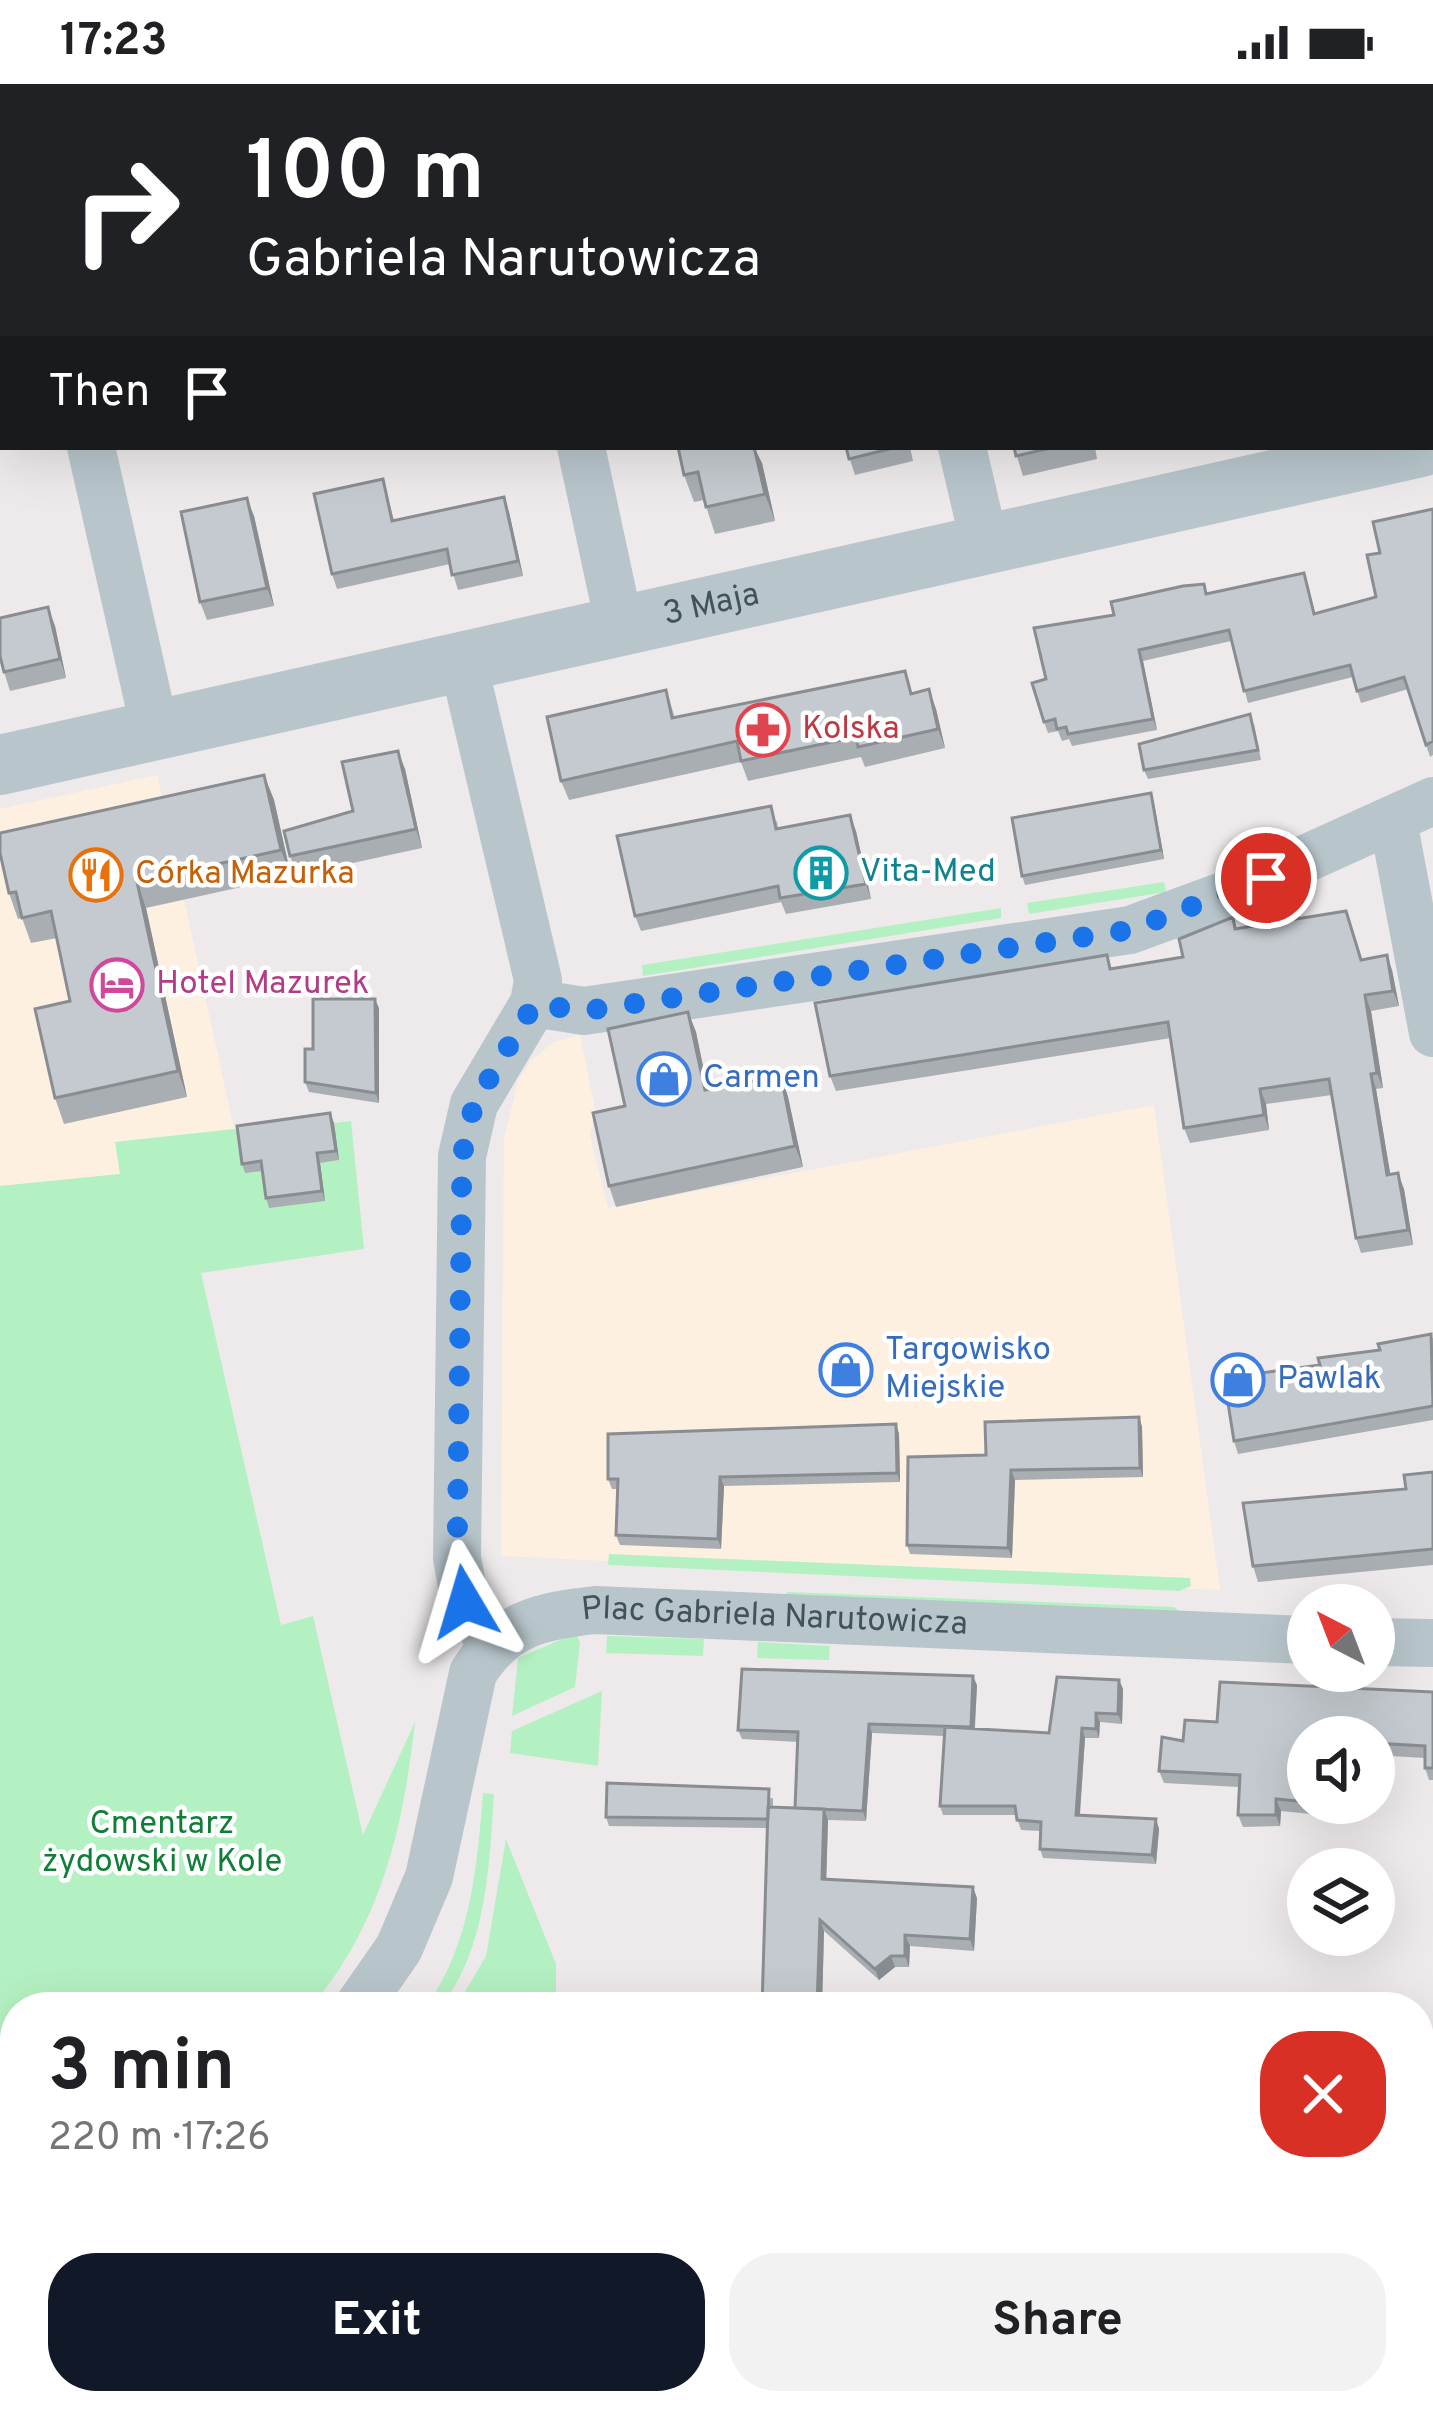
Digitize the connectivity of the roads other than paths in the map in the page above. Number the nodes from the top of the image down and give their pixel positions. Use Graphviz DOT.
graph roads {
  1 [pos="93,450"];
  2 [pos="582,450"];
  3 [pos="963,450"];
  4 [pos="1406,450"];
  5 [pos="983,541"];
  6 [pos="620,628"];
  7 [pos="464,662"];
  8 [pos="155,730"];
  9 [pos="0,765"];
  10 [pos="1413,811"];
  11 [pos="534,1004"];
  12 [pos="1433,1034"];
  13 [pos="1287,1639"];
  14 [pos="1395,1642"];
  15 [pos="491,1643"];
  16 [pos="1433,1643"];
  17 [pos="368,1992"];
  1 -- 8 [label="street"];
  2 -- 6 [label="street"];
  3 -- 5 [label="street"];
  4 -- 5 [label="street, 3 Maja"];
  5 -- 6 [label="street, 3 Maja"];
  6 -- 7 [label="street, 3 Maja"];
  7 -- 8 [label="street, 3 Maja"];
  7 -- 11 [label="street"];
  8 -- 9 [label="street, 3 Maja"];
  10 -- 11 [label="street"];
  10 -- 12 [label="street"];
  11 -- 15 [label="street"];
  13 -- 15 [label="street, Plac Gabriela Narutowicza"];
  14 -- 16 [label="street"];
  15 -- 17 [label="street"];
}
